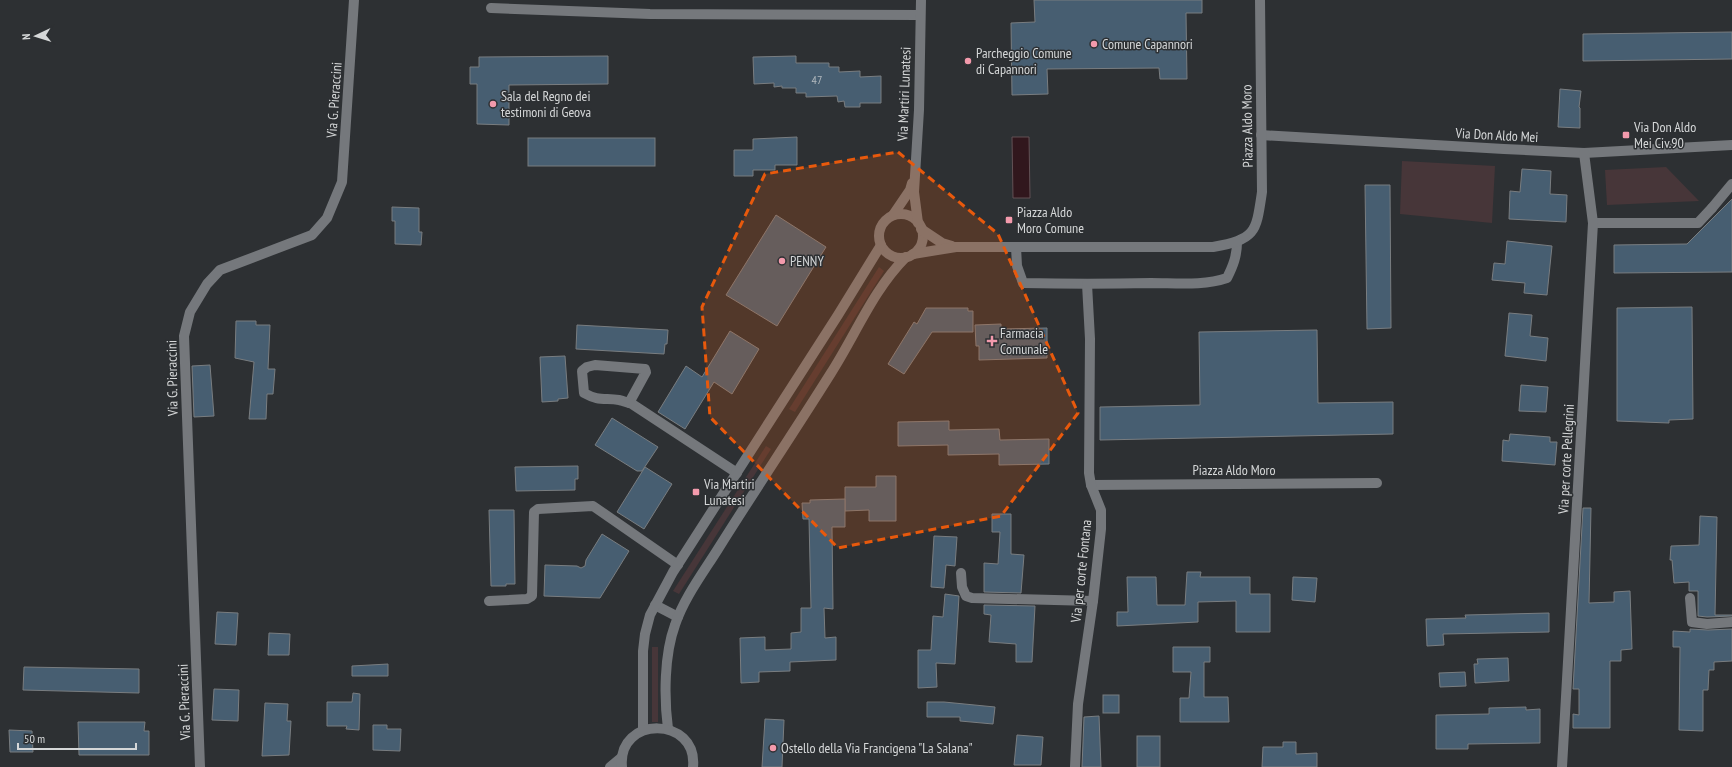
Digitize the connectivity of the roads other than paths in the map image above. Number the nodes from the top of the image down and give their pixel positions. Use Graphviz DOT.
graph roads {
  1 [pos="354,0"];
  2 [pos="920,0"];
  3 [pos="1260,0"];
  4 [pos="491,8"];
  5 [pos="920,15"];
  6 [pos="1261,135"];
  7 [pos="1732,145"];
  8 [pos="1584,152"];
  9 [pos="915,173"];
  10 [pos="1732,184"];
  11 [pos="893,215"];
  12 [pos="1593,223"];
  13 [pos="920,226"];
  14 [pos="1237,242"];
  15 [pos="881,245"];
  16 [pos="956,247"];
  17 [pos="1016,247"];
  18 [pos="909,256"];
  19 [pos="1087,284"];
  20 [pos="629,403"];
  21 [pos="737,473"];
  22 [pos="1377,483"];
  23 [pos="1091,485"];
  24 [pos="678,565"];
  25 [pos="962,573"];
  26 [pos="1690,598"];
  27 [pos="489,601"];
  28 [pos="1093,601"];
  29 [pos="655,605"];
  30 [pos="678,617"];
  31 [pos="1732,622"];
  32 [pos="668,729"];
  33 [pos="643,730"];
  34 [pos="692,755"];
  35 [pos="622,762"];
  36 [pos="200,767"];
  37 [pos="610,767"];
  38 [pos="693,767"];
  39 [pos="701,767"];
  40 [pos="1075,767"];
  41 [pos="1562,767"];
  1 -- 36 [label="street, Via G. Pieraccini"];
  2 -- 5 [label="street, Via Martiri Lunatesi"];
  3 -- 6 [label="street, Piazza Aldo Moro"];
  4 -- 5 [label="street"];
  5 -- 9 [label="street, Via Martiri Lunatesi"];
  6 -- 8 [label="street, Via Don Aldo Mei"];
  6 -- 14 [label="street, Piazza Aldo Moro"];
  7 -- 8 [label="street, Via Don Aldo Mei"];
  8 -- 12 [label="street, Via per corte Pellegrini"];
  9 -- 11 [label="street, Via Martiri Lunatesi"];
  9 -- 13 [label="street, Via Martiri Lunatesi"];
  10 -- 12 [label="street"];
  11 -- 13 [label="street"];
  11 -- 15 [label="street, Via Martiri Lunatesi"];
  12 -- 41 [label="street, Via per corte Pellegrini"];
  13 -- 16 [label="street, Piazza Aldo Moro"];
  13 -- 18 [label="street, Via Martiri Lunatesi"];
  14 -- 17 [label="street, Piazza Aldo Moro"];
  14 -- 19 [label="street"];
  15 -- 18 [label="street"];
  15 -- 21 [label="street, Via Martiri Lunatesi"];
  16 -- 17 [label="street, Piazza Aldo Moro"];
  16 -- 18 [label="street, Piazza Aldo Moro"];
  17 -- 19 [label="street"];
  18 -- 30 [label="street, Via Martiri Lunatesi"];
  19 -- 23 [label="street, Via per corte Fontana"];
  20 -- 20 [label="street"];
  20 -- 21 [label="street"];
  21 -- 24 [label="street, Via Martiri Lunatesi"];
  22 -- 23 [label="street, Piazza Aldo Moro"];
  23 -- 28 [label="street, Via per corte Fontana"];
  24 -- 27 [label="street"];
  24 -- 29 [label="street, Via Martiri Lunatesi"];
  25 -- 28 [label="street"];
  26 -- 31 [label="street"];
  28 -- 40 [label="street, Via per corte Fontana"];
  29 -- 30 [label="street"];
  29 -- 33 [label="street, Via Martiri Lunatesi"];
  30 -- 32 [label="street, Via Martiri Lunatesi"];
  32 -- 33 [label="street"];
  32 -- 34 [label="street"];
  33 -- 35 [label="street"];
  34 -- 38 [label="street"];
  34 -- 39 [label="street"];
  35 -- 37 [label="street"];
}
